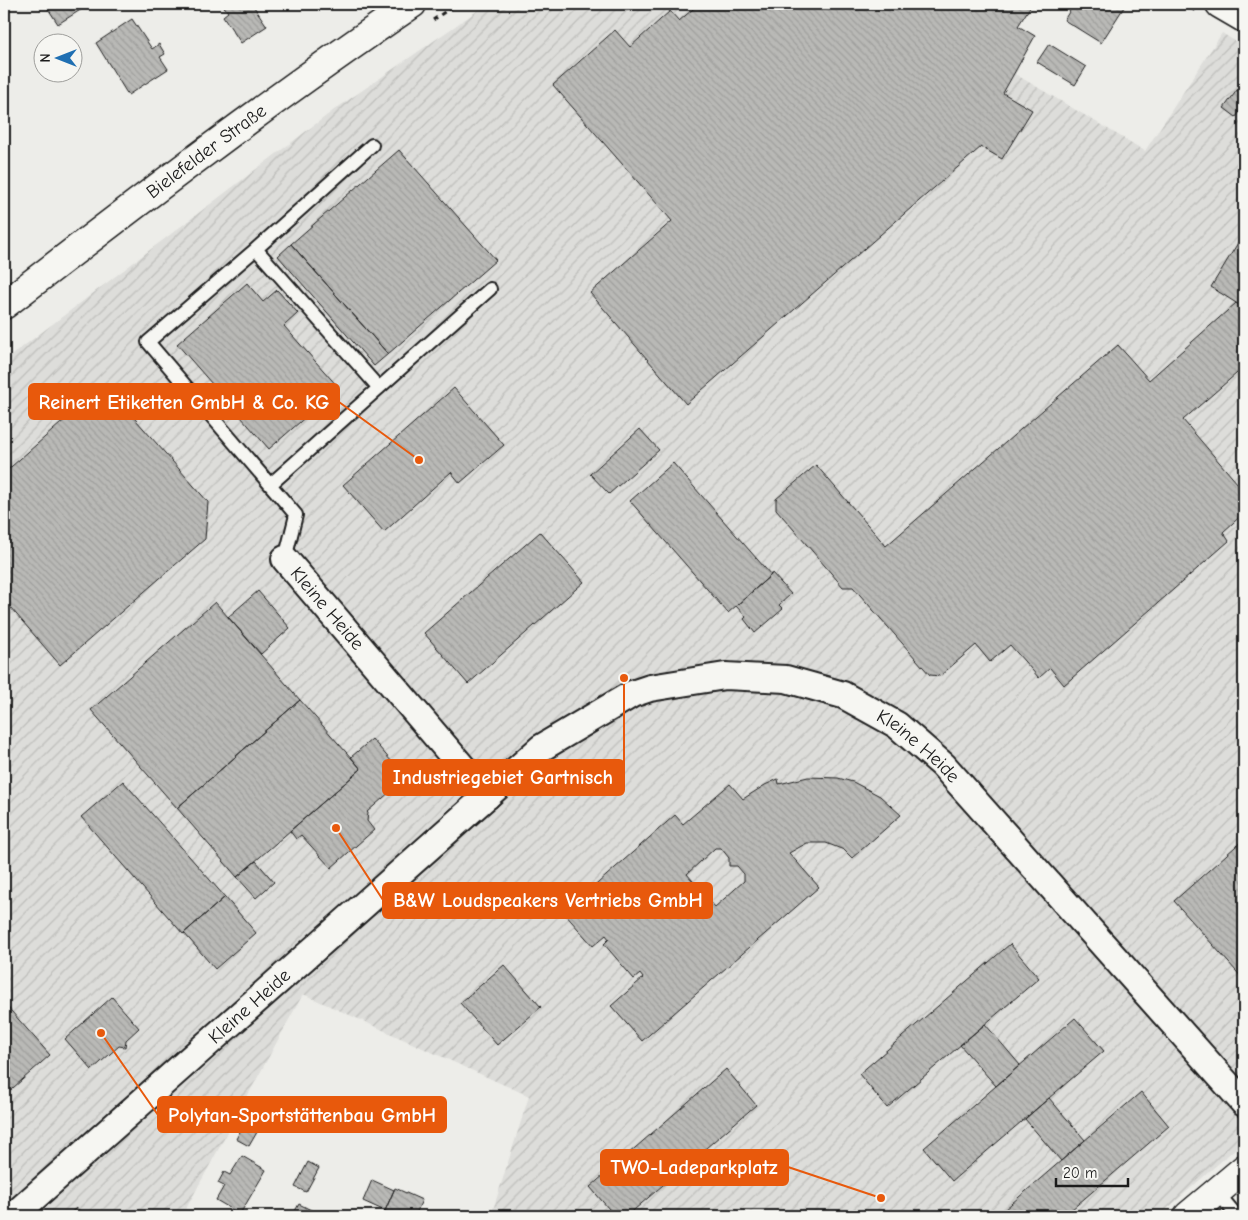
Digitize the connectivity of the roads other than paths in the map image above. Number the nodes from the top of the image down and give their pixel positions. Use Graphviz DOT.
graph roads {
  1 [pos="412,4"];
  2 [pos="1220,4"];
  3 [pos="1244,18"];
  4 [pos="372,144"];
  5 [pos="256,249"];
  6 [pos="490,289"];
  7 [pos="4,305"];
  8 [pos="379,388"];
  9 [pos="271,484"];
  10 [pos="285,559"];
  11 [pos="487,796"];
  12 [pos="1244,1103"];
  13 [pos="1244,1169"];
  14 [pos="1217,1192"];
  15 [pos="13,1216"];
  16 [pos="1188,1216"];
  17 [pos="1236,1216"];
  1 -- 7 [label="street, Bielefelder Straße"];
  2 -- 3 [label="street"];
  4 -- 5 [label="lane"];
  5 -- 8 [label="lane"];
  5 -- 9 [label="lane"];
  6 -- 8 [label="lane"];
  8 -- 9 [label="lane"];
  9 -- 10 [label="lane"];
  10 -- 11 [label="street, Kleine Heide"];
  11 -- 12 [label="street, Kleine Heide"];
  11 -- 15 [label="street, Kleine Heide"];
  13 -- 14 [label="street"];
  14 -- 16 [label="street"];
  14 -- 17 [label="lane"];
}
